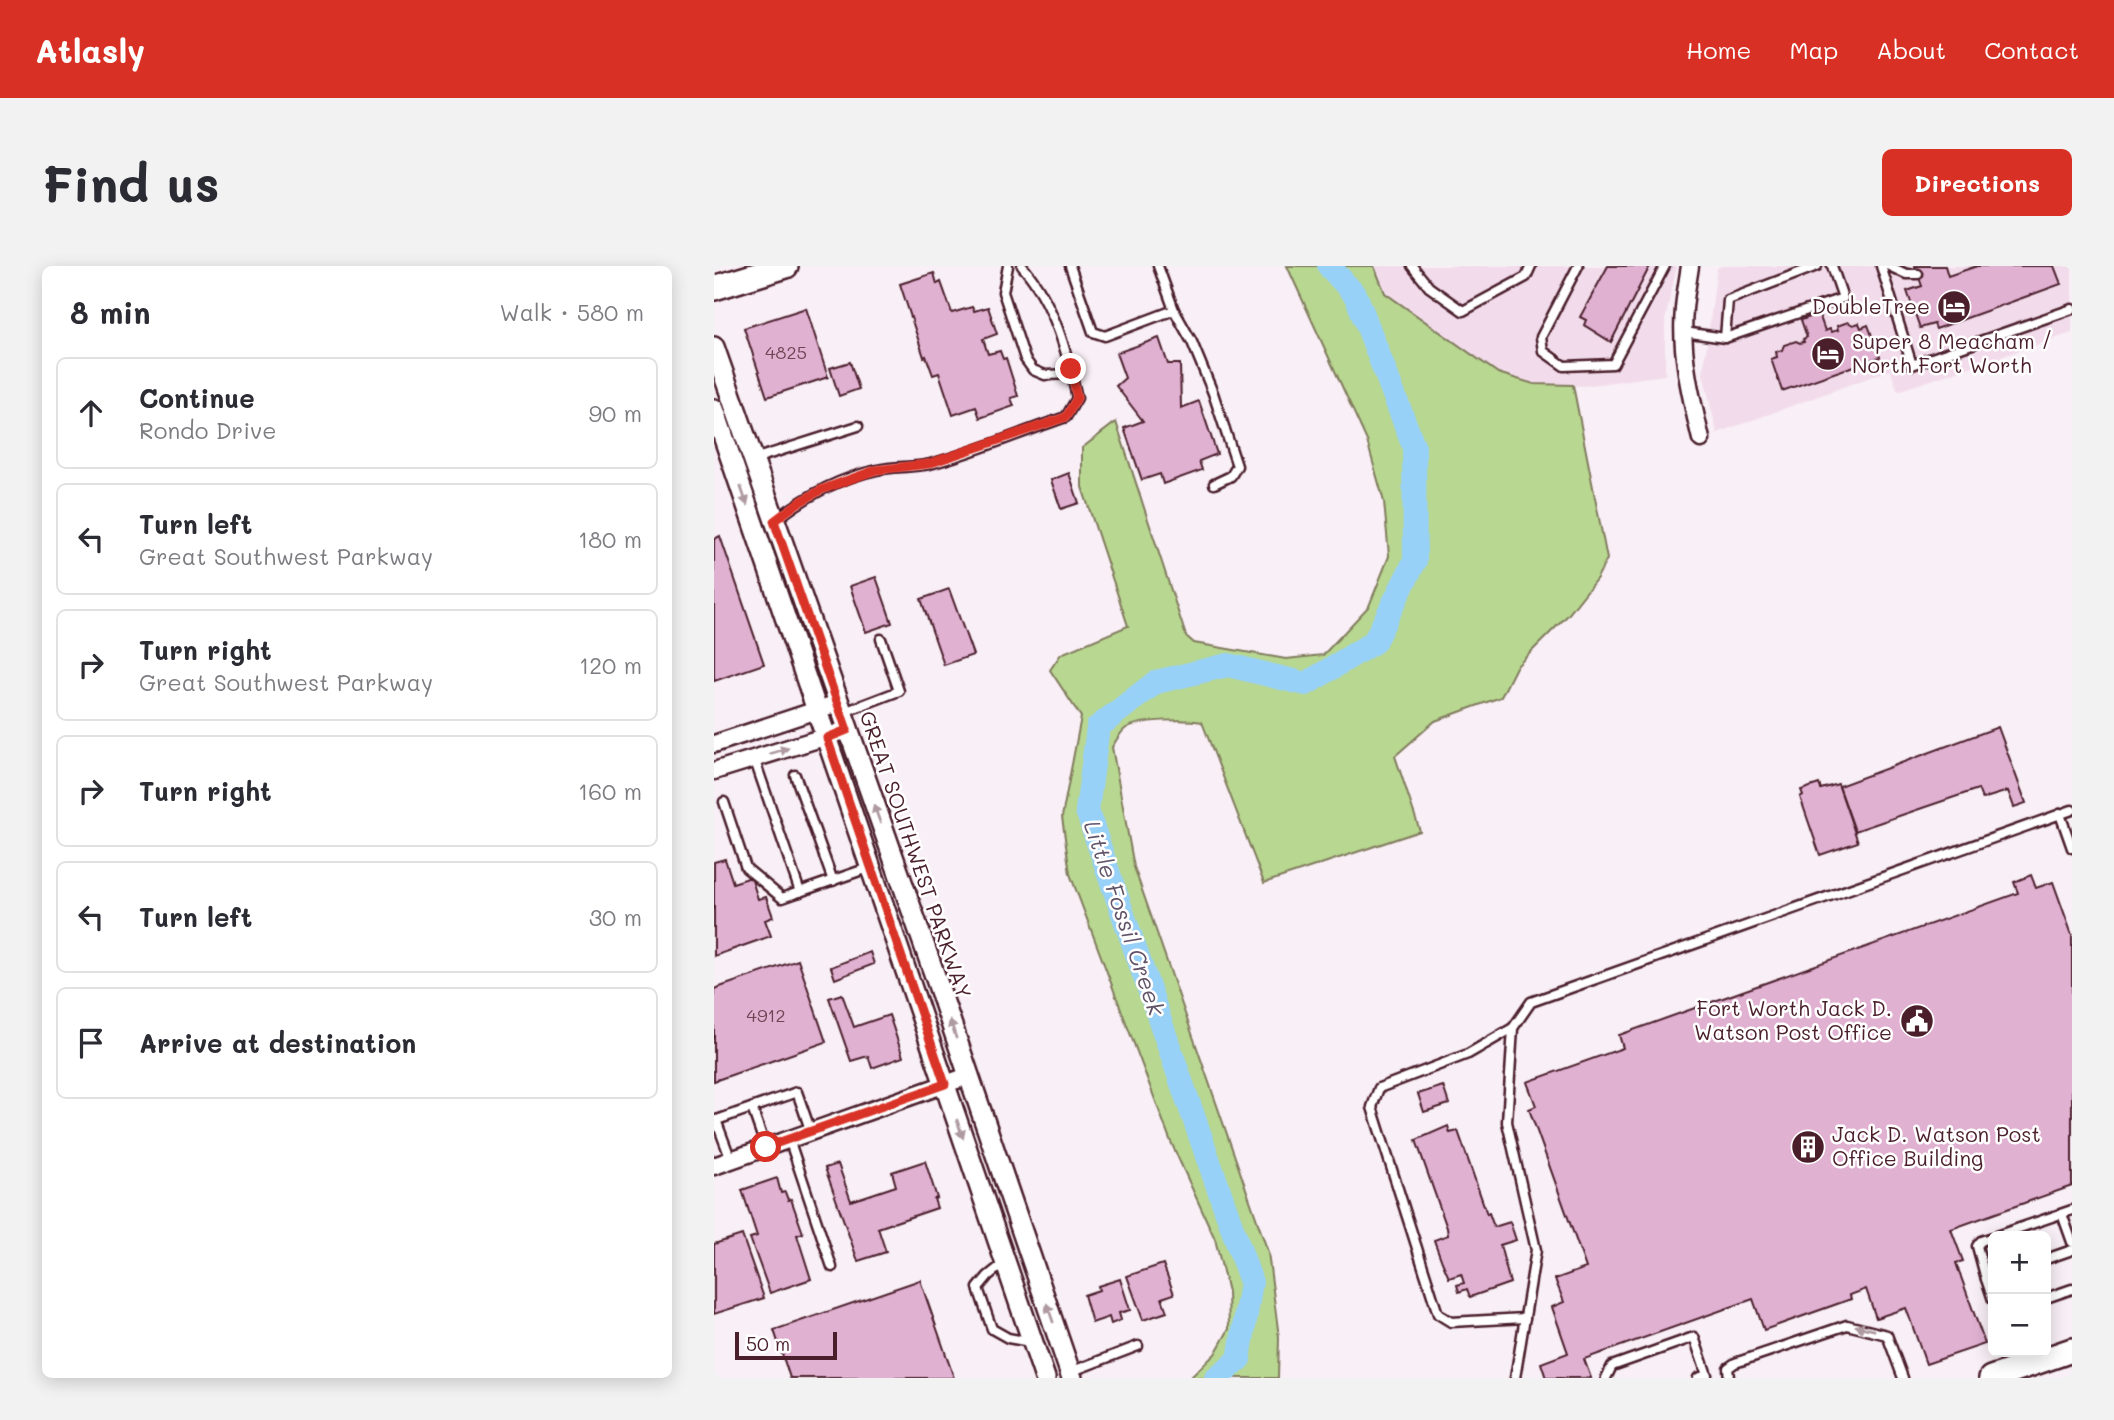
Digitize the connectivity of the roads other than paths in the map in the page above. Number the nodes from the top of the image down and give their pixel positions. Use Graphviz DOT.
graph roads {
  1 [pos="786,266"];
  2 [pos="1007,266"];
  3 [pos="1022,266"];
  4 [pos="1070,266"];
  5 [pos="1158,266"];
  6 [pos="1412,266"];
  7 [pos="1531,266"];
  8 [pos="1578,266"];
  9 [pos="1665,266"];
  10 [pos="1690,266"];
  11 [pos="1817,266"];
  12 [pos="1832,266"];
  13 [pos="1881,266"];
  14 [pos="1889,266"];
  15 [pos="1918,274"];
  16 [pos="714,288"];
  17 [pos="2072,309"];
  18 [pos="1174,310"];
  19 [pos="1684,332"];
  20 [pos="1725,338"];
  21 [pos="714,347"];
  22 [pos="1072,374"];
  23 [pos="714,409"];
  24 [pos="858,426"];
  25 [pos="1701,439"];
  26 [pos="754,459"];
  27 [pos="1214,484"];
  28 [pos="774,521"];
  29 [pos="881,639"];
  30 [pos="818,710"];
  31 [pos="842,715"];
  32 [pos="827,738"];
  33 [pos="714,744"];
  34 [pos="754,758"];
  35 [pos="714,771"];
  36 [pos="795,775"];
  37 [pos="724,802"];
  38 [pos="2072,810"];
  39 [pos="2060,814"];
  40 [pos="2072,848"];
  41 [pos="871,867"];
  42 [pos="833,881"];
  43 [pos="800,892"];
  44 [pos="1513,1028"];
  45 [pos="968,1076"];
  46 [pos="945,1084"];
  47 [pos="752,1108"];
  48 [pos="715,1121"];
  49 [pos="811,1132"];
  50 [pos="789,1139"];
  51 [pos="766,1147"];
  52 [pos="731,1160"];
  53 [pos="714,1166"];
  54 [pos="2072,1210"];
  55 [pos="2062,1214"];
  56 [pos="2012,1231"];
  57 [pos="1988,1239"];
  58 [pos="2072,1242"];
  59 [pos="2072,1250"];
  60 [pos="2051,1257"];
  61 [pos="1006,1262"];
  62 [pos="832,1267"];
  63 [pos="1988,1272"];
  64 [pos="2072,1289"];
  65 [pos="2051,1296"];
  66 [pos="1525,1318"];
  67 [pos="1033,1342"];
  68 [pos="1138,1346"];
  69 [pos="2072,1350"];
  70 [pos="1071,1375"];
  71 [pos="1045,1378"];
  72 [pos="1515,1378"];
  73 [pos="1606,1378"];
  74 [pos="1699,1378"];
  75 [pos="1729,1378"];
  76 [pos="1901,1378"];
  77 [pos="1991,1378"];
  1 -- 16 [label="main road"];
  2 -- 22 [label="lane"];
  3 -- 22 [label="lane"];
  4 -- 18 [label="lane"];
  5 -- 18 [label="lane"];
  6 -- 7 [label="lane"];
  8 -- 9 [label="lane"];
  10 -- 19 [label="street"];
  11 -- 20 [label="lane"];
  12 -- 20 [label="lane"];
  13 -- 17 [label="lane"];
  14 -- 15 [label="lane"];
  18 -- 27 [label="lane"];
  19 -- 20 [label="lane"];
  19 -- 25 [label="street"];
  21 -- 26 [label="street, GREAT SOUTHWEST PARKWAY"];
  22 -- 28 [label="lane"];
  23 -- 30 [label="street, one-way"];
  24 -- 26 [label="lane"];
  26 -- 28 [label="street, GREAT SOUTHWEST PARKWAY"];
  28 -- 31 [label="street, GREAT SOUTHWEST PARKWAY"];
  29 -- 31 [label="lane"];
  30 -- 31 [label="street"];
  30 -- 32 [label="street"];
  30 -- 33 [label="street"];
  31 -- 32 [label="street"];
  45 -- 31 [label="street, GREAT SOUTHWEST PARKWAY, one-way"];
  34 -- 32 [label="street, one-way"];
  32 -- 41 [label="street"];
  34 -- 35 [label="street"];
  34 -- 43 [label="lane"];
  36 -- 42 [label="lane"];
  37 -- 43 [label="lane"];
  38 -- 39 [label="lane"];
  39 -- 40 [label="lane"];
  39 -- 44 [label="lane"];
  41 -- 42 [label="lane"];
  41 -- 46 [label="street"];
  42 -- 43 [label="lane"];
  44 -- 66 [label="lane"];
  44 -- 66 [label="lane"];
  45 -- 46 [label="street"];
  70 -- 45 [label="street, GREAT SOUTHWEST PARKWAY, one-way"];
  46 -- 49 [label="street"];
  46 -- 61 [label="street, one-way"];
  47 -- 48 [label="lane"];
  47 -- 49 [label="lane"];
  47 -- 51 [label="lane"];
  48 -- 52 [label="lane"];
  49 -- 50 [label="street"];
  50 -- 51 [label="street"];
  50 -- 62 [label="lane"];
  51 -- 52 [label="street"];
  52 -- 53 [label="street"];
  54 -- 55 [label="lane"];
  55 -- 56 [label="lane"];
  55 -- 58 [label="lane"];
  57 -- 63 [label="lane"];
  59 -- 60 [label="lane"];
  61 -- 67 [label="street"];
  61 -- 67 [label="lane"];
  64 -- 65 [label="lane"];
  66 -- 72 [label="lane"];
  67 -- 71 [label="street"];
  68 -- 70 [label="lane"];
  69 -- 77 [label="main road"];
  73 -- 74 [label="lane"];
  76 -- 75 [label="lane, one-way"];
}
